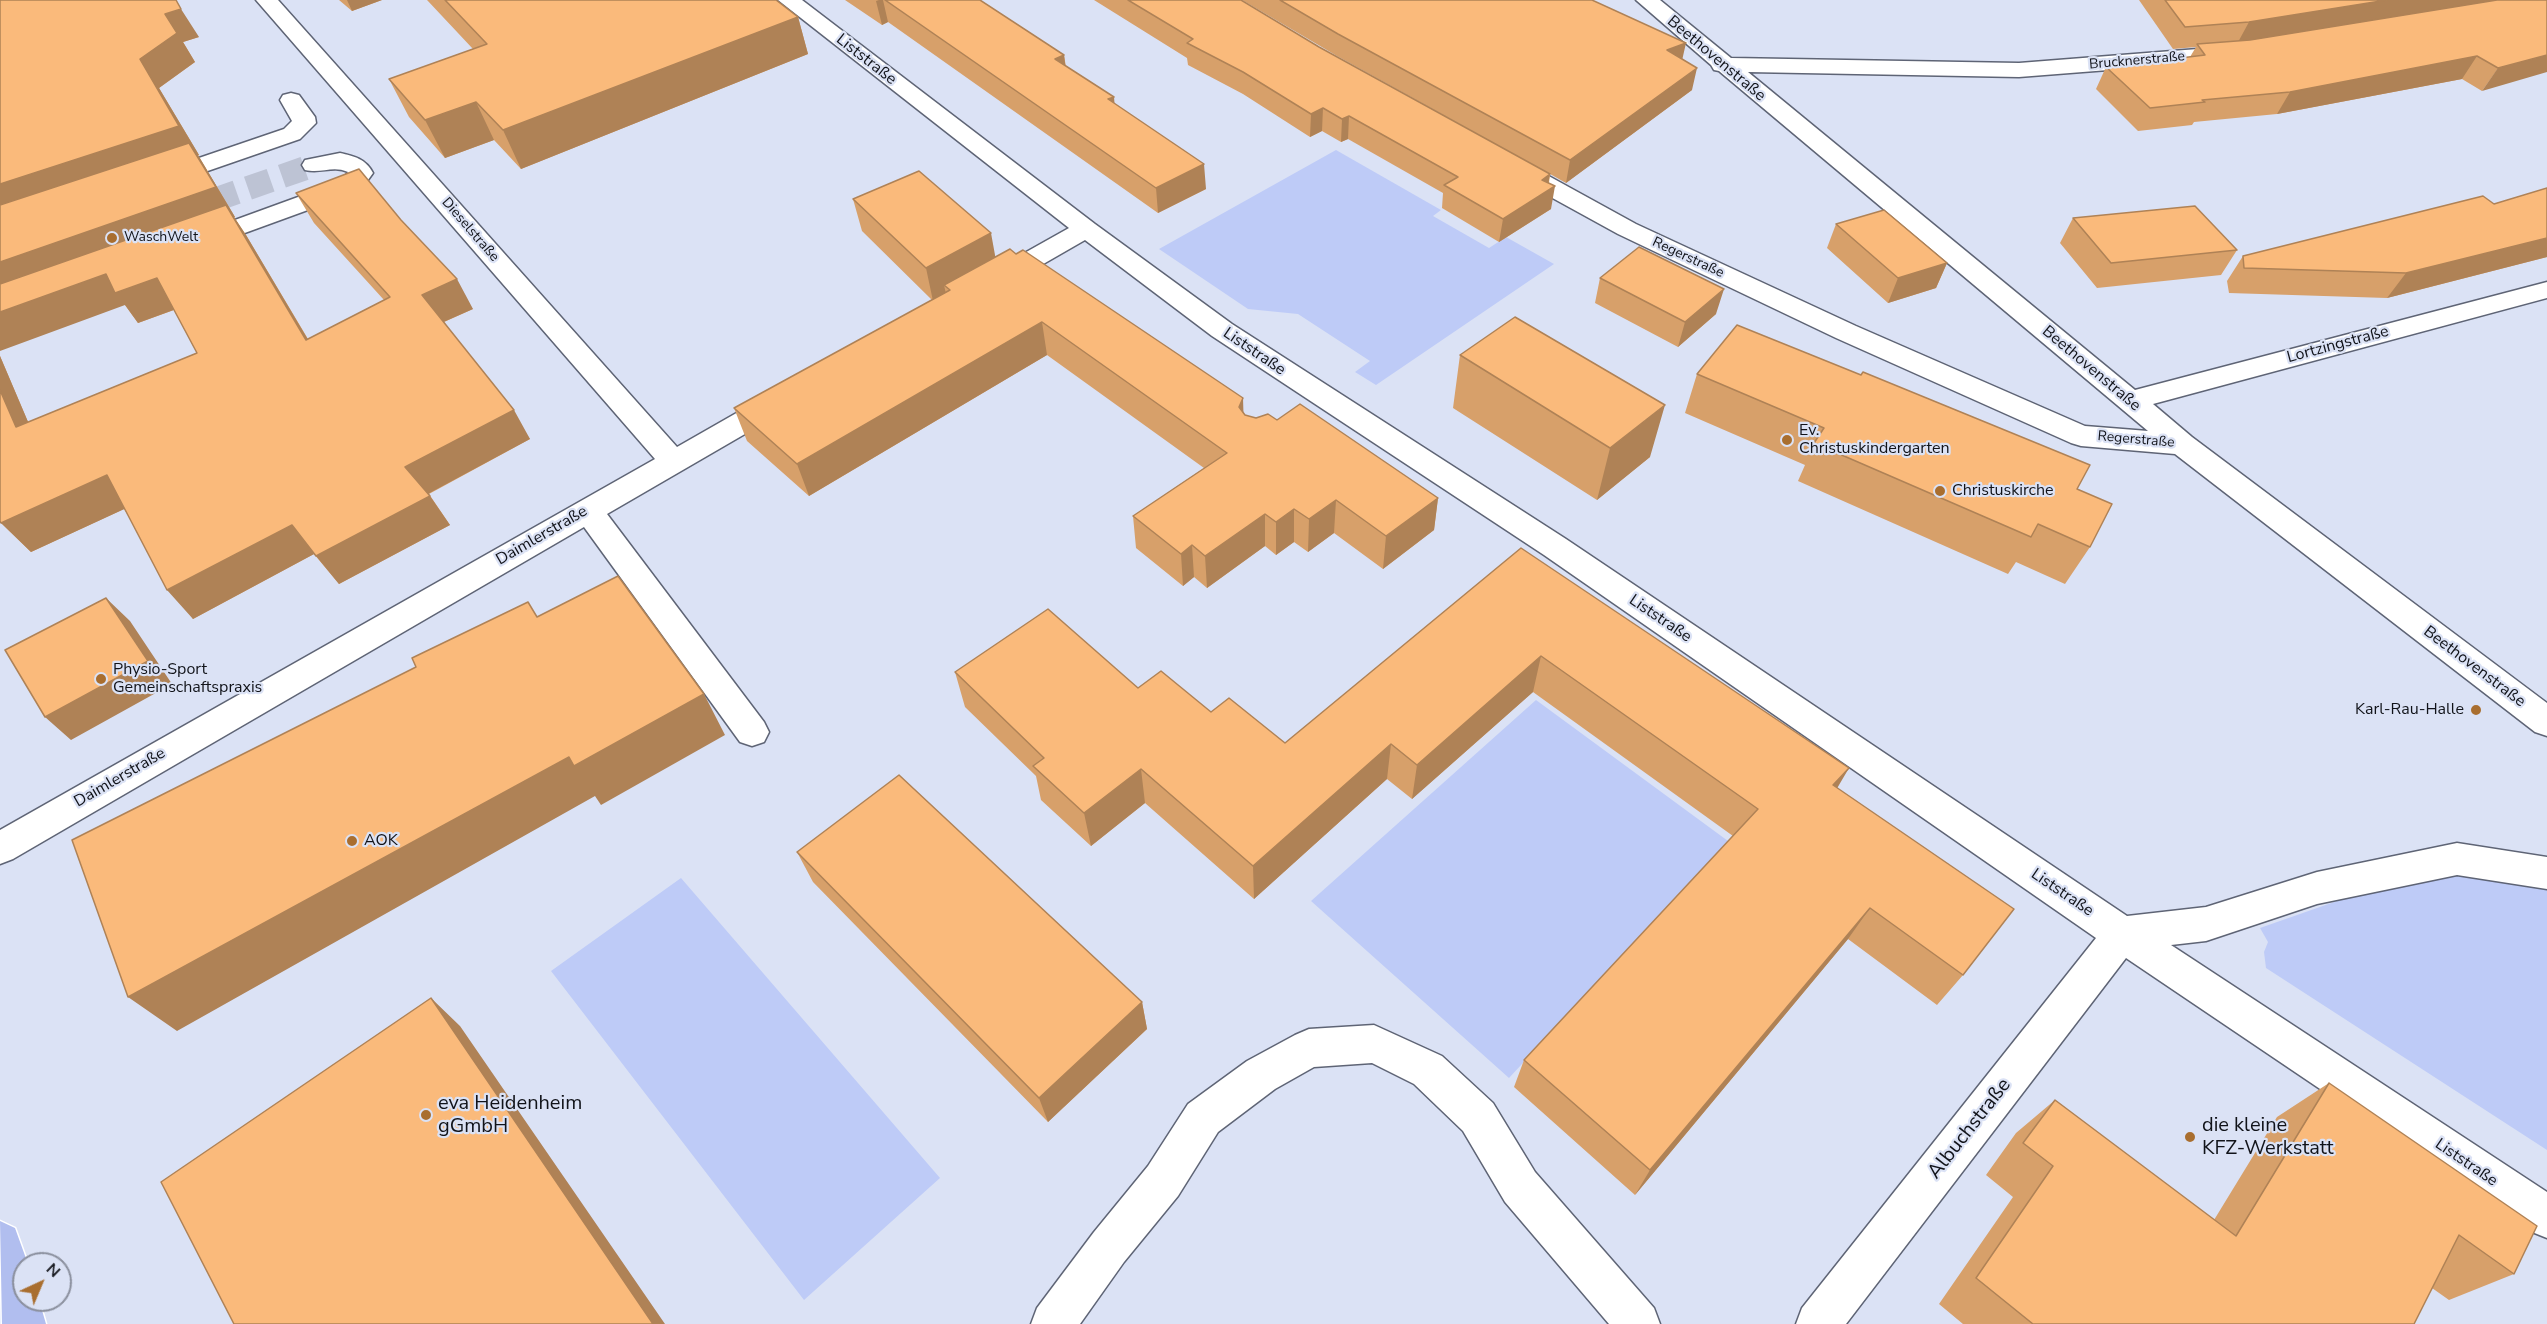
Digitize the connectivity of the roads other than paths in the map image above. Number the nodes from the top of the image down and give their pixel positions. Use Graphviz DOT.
graph roads {
  1 [pos="267,0"];
  2 [pos="789,0"];
  3 [pos="1647,0"];
  4 [pos="2260,49"];
  5 [pos="1722,64"];
  6 [pos="291,100"];
  7 [pos="1493,155"];
  8 [pos="314,165"];
  9 [pos="135,187"];
  10 [pos="1086,229"];
  11 [pos="176,250"];
  12 [pos="2547,290"];
  13 [pos="972,293"];
  14 [pos="807,386"];
  15 [pos="2130,401"];
  16 [pos="2182,444"];
  17 [pos="673,461"];
  18 [pos="588,510"];
  19 [pos="2547,722"];
  20 [pos="752,732"];
  21 [pos="0,848"];
  22 [pos="2547,873"];
  23 [pos="2122,934"];
  24 [pos="2547,1217"];
  25 [pos="0,1243"];
  26 [pos="24,1324"];
  27 [pos="1053,1324"];
  28 [pos="1638,1324"];
  29 [pos="1818,1324"];
  1 -- 17 [label="street, Dieselstraße"];
  2 -- 10 [label="street, Liststraße"];
  3 -- 5 [label="street, Beethovenstraße"];
  4 -- 5 [label="street, Brucknerstraße"];
  5 -- 15 [label="street, Beethovenstraße"];
  6 -- 9 [label="street"];
  7 -- 16 [label="street, Regerstraße"];
  8 -- 11 [label="street"];
  10 -- 13 [label="street"];
  10 -- 23 [label="street, Liststraße"];
  12 -- 15 [label="street, Lortzingstraße"];
  14 -- 17 [label="street, Daimlerstraße"];
  15 -- 16 [label="street, Beethovenstraße"];
  16 -- 19 [label="street, Beethovenstraße"];
  17 -- 18 [label="street, Daimlerstraße"];
  18 -- 20 [label="street"];
  18 -- 21 [label="street, Daimlerstraße"];
  22 -- 23 [label="street"];
  23 -- 24 [label="street, Liststraße"];
  23 -- 29 [label="street, Albuchstraße"];
  25 -- 26 [label="main road"];
  27 -- 28 [label="street"];
}
